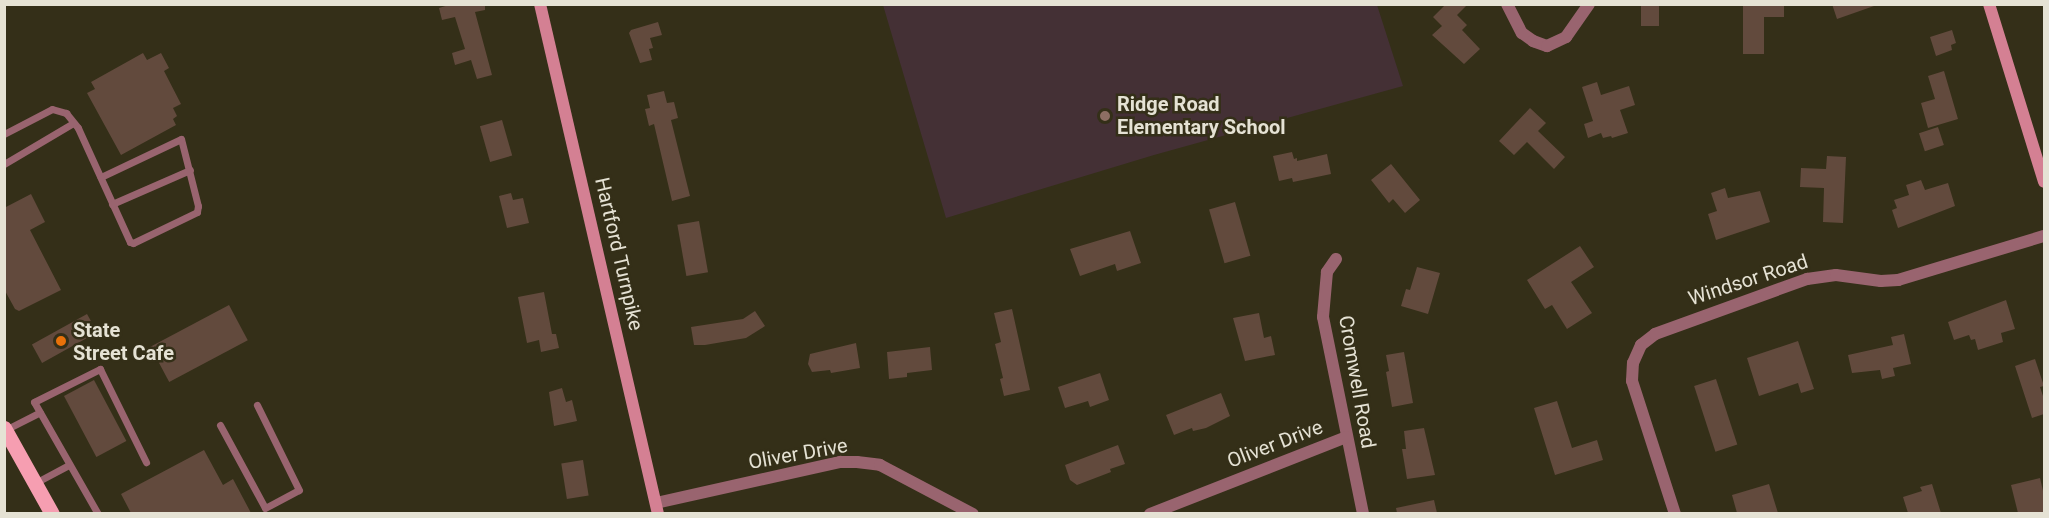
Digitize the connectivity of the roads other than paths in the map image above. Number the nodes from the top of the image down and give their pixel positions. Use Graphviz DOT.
graph roads {
  1 [pos="540,4"];
  2 [pos="1507,4"];
  3 [pos="1589,4"];
  4 [pos="1989,4"];
  5 [pos="73,123"];
  6 [pos="4,134"];
  7 [pos="4,164"];
  8 [pos="190,170"];
  9 [pos="100,177"];
  10 [pos="2044,182"];
  11 [pos="112,204"];
  12 [pos="2044,236"];
  13 [pos="1336,259"];
  14 [pos="257,405"];
  15 [pos="40,412"];
  16 [pos="219,425"];
  17 [pos="5,429"];
  18 [pos="1346,437"];
  19 [pos="146,462"];
  20 [pos="69,465"];
  21 [pos="35,483"];
  22 [pos="657,508"];
  23 [pos="52,513"];
  24 [pos="98,513"];
  25 [pos="973,513"];
  26 [pos="1150,513"];
  27 [pos="1364,513"];
  28 [pos="1675,513"];
  1 -- 22 [label="main road, Hartford Turnpike"];
  2 -- 3 [label="street"];
  4 -- 10 [label="main road"];
  5 -- 6 [label="lane"];
  5 -- 7 [label="lane"];
  5 -- 9 [label="lane"];
  8 -- 9 [label="lane"];
  8 -- 11 [label="lane"];
  8 -- 11 [label="lane"];
  9 -- 11 [label="lane"];
  12 -- 28 [label="street, Windsor Road"];
  13 -- 18 [label="street, Cromwell Road"];
  14 -- 16 [label="lane"];
  15 -- 17 [label="lane"];
  15 -- 19 [label="lane"];
  15 -- 20 [label="lane"];
  17 -- 21 [label="main road"];
  18 -- 26 [label="street, Oliver Drive"];
  18 -- 27 [label="street, Cromwell Road"];
  20 -- 21 [label="lane"];
  20 -- 24 [label="lane"];
  21 -- 23 [label="main road"];
  22 -- 25 [label="street, Oliver Drive"];
}
